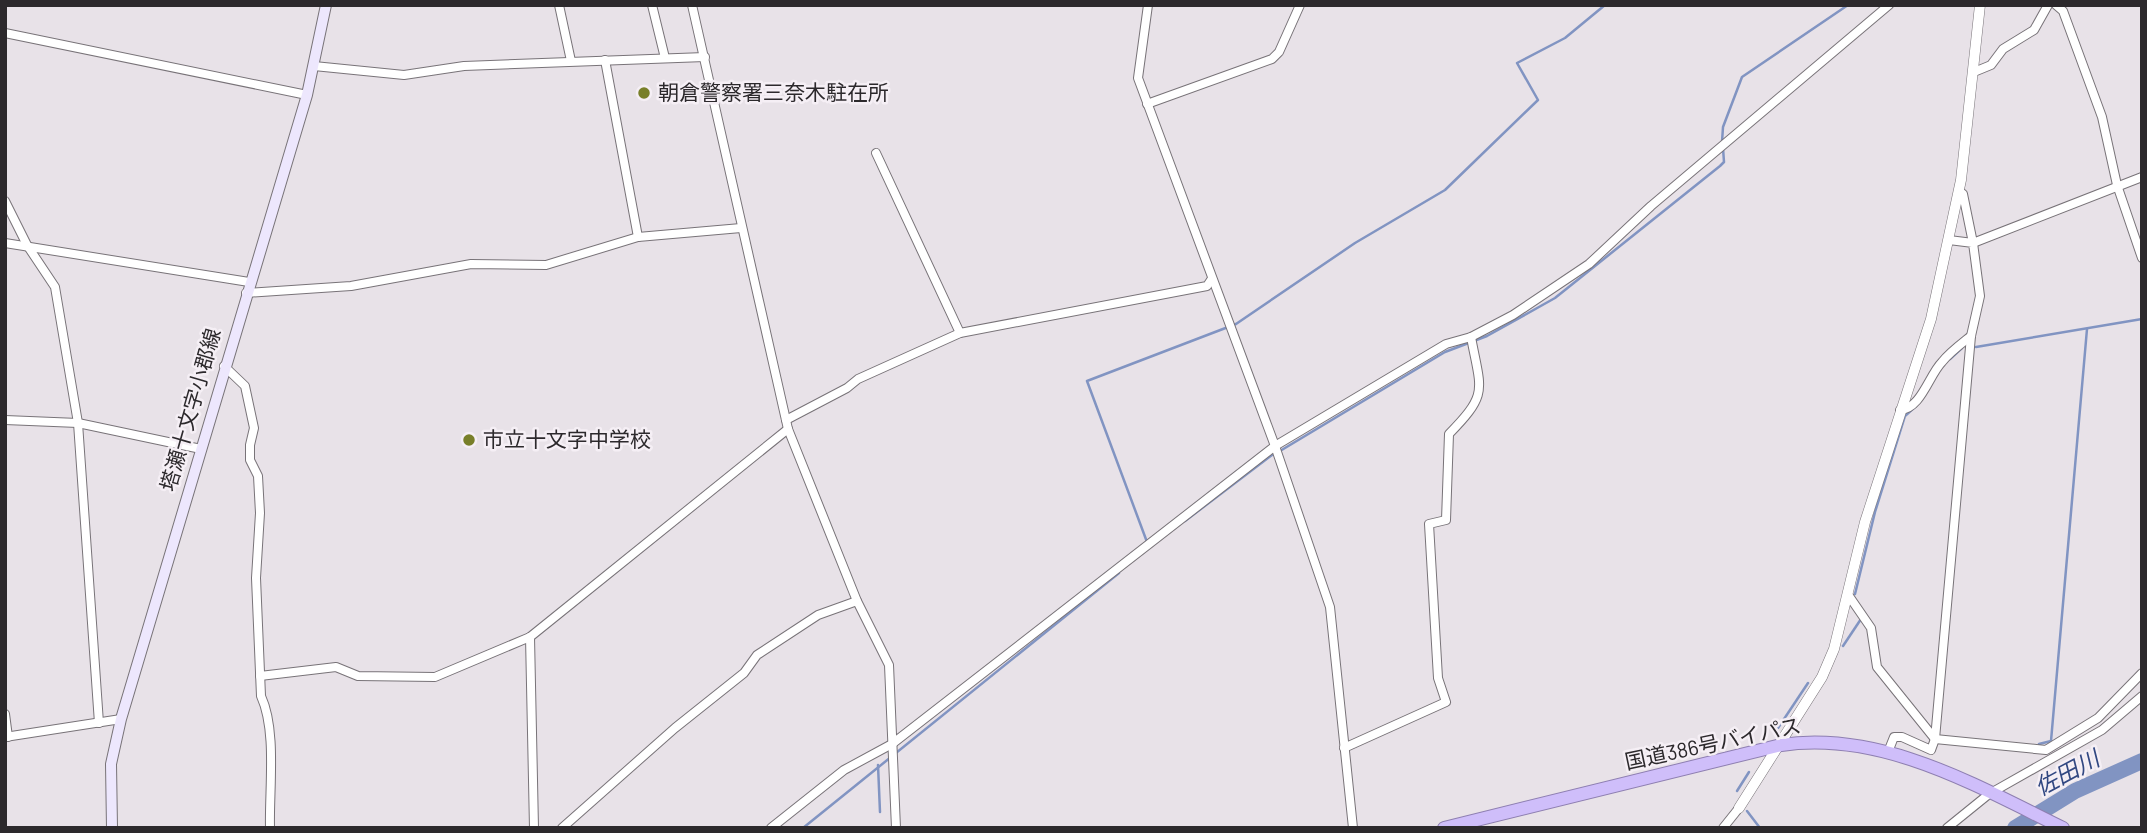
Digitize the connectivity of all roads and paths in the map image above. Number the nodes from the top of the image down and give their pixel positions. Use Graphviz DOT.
graph roads {
  1 [pos="326,5"];
  2 [pos="559,5"];
  3 [pos="652,5"];
  4 [pos="692,5"];
  5 [pos="1148,5"];
  6 [pos="1300,5"];
  7 [pos="1889,5"];
  8 [pos="1980,5"];
  9 [pos="2048,5"];
  10 [pos="2056,5"];
  11 [pos="5,33"];
  12 [pos="705,57"];
  13 [pos="665,58"];
  14 [pos="605,60"];
  15 [pos="571,61"];
  16 [pos="314,66"];
  17 [pos="1974,72"];
  18 [pos="307,95"];
  19 [pos="1147,104"];
  20 [pos="876,153"];
  21 [pos="2142,177"];
  22 [pos="2117,184"];
  23 [pos="1959,191"];
  24 [pos="5,201"];
  25 [pos="741,228"];
  26 [pos="638,237"];
  27 [pos="1948,240"];
  28 [pos="5,243"];
  29 [pos="1973,243"];
  30 [pos="27,246"];
  31 [pos="2142,258"];
  32 [pos="1211,280"];
  33 [pos="247,288"];
  34 [pos="960,333"];
  35 [pos="1971,336"];
  36 [pos="1471,337"];
  37 [pos="224,366"];
  38 [pos="1900,410"];
  39 [pos="5,420"];
  40 [pos="78,423"];
  41 [pos="787,425"];
  42 [pos="1275,446"];
  43 [pos="201,449"];
  44 [pos="1849,596"];
  45 [pos="857,601"];
  46 [pos="530,638"];
  47 [pos="2142,673"];
  48 [pos="260,676"];
  49 [pos="2142,696"];
  50 [pos="5,714"];
  51 [pos="121,719"];
  52 [pos="99,723"];
  53 [pos="7,737"];
  54 [pos="1936,739"];
  55 [pos="892,744"];
  56 [pos="1780,745"];
  57 [pos="1344,748"];
  58 [pos="1888,752"];
  59 [pos="1989,794"];
  60 [pos="1739,808"];
  61 [pos="112,828"];
  62 [pos="270,828"];
  63 [pos="534,828"];
  64 [pos="562,828"];
  65 [pos="771,828"];
  66 [pos="895,828"];
  67 [pos="1353,828"];
  68 [pos="1444,828"];
  69 [pos="1723,828"];
  70 [pos="1947,828"];
  71 [pos="2063,828"];
  1 -- 16 [label="main road, 塔瀬十文字小郡線"];
  2 -- 15 [label="street"];
  3 -- 13 [label="street"];
  4 -- 12 [label="street"];
  5 -- 19 [label="street"];
  6 -- 19 [label="street"];
  7 -- 36 [label="street"];
  8 -- 17 [label="street"];
  9 -- 17 [label="street"];
  10 -- 22 [label="street"];
  11 -- 18 [label="street"];
  12 -- 13 [label="street"];
  12 -- 25 [label="street"];
  13 -- 14 [label="street"];
  14 -- 15 [label="street"];
  14 -- 26 [label="street"];
  15 -- 16 [label="street"];
  16 -- 18 [label="main road, 塔瀬十文字小郡線"];
  17 -- 23 [label="street"];
  18 -- 33 [label="main road, 塔瀬十文字小郡線"];
  19 -- 32 [label="street"];
  20 -- 34 [label="street"];
  21 -- 22 [label="street"];
  22 -- 29 [label="street"];
  22 -- 31 [label="street"];
  23 -- 27 [label="street"];
  23 -- 29 [label="street"];
  24 -- 30 [label="street"];
  25 -- 26 [label="street"];
  25 -- 41 [label="street"];
  26 -- 33 [label="street"];
  27 -- 29 [label="street"];
  27 -- 38 [label="street"];
  28 -- 30 [label="street"];
  29 -- 35 [label="street"];
  30 -- 33 [label="street"];
  30 -- 40 [label="street"];
  32 -- 34 [label="street"];
  32 -- 42 [label="street"];
  33 -- 37 [label="main road, 塔瀬十文字小郡線"];
  34 -- 41 [label="street"];
  35 -- 38 [label="street"];
  35 -- 54 [label="street"];
  36 -- 42 [label="street"];
  36 -- 57 [label="street"];
  37 -- 43 [label="main road, 塔瀬十文字小郡線"];
  37 -- 48 [label="street"];
  38 -- 44 [label="street"];
  39 -- 40 [label="street"];
  40 -- 43 [label="street"];
  40 -- 52 [label="street"];
  41 -- 45 [label="street"];
  41 -- 46 [label="street"];
  42 -- 55 [label="street"];
  42 -- 57 [label="street"];
  43 -- 51 [label="main road, 塔瀬十文字小郡線"];
  44 -- 54 [label="street"];
  44 -- 56 [label="street"];
  45 -- 55 [label="street"];
  45 -- 64 [label="street"];
  46 -- 48 [label="street"];
  46 -- 63 [label="street"];
  47 -- 54 [label="street"];
  48 -- 62 [label="street"];
  49 -- 59 [label="street"];
  50 -- 53 [label="street"];
  51 -- 52 [label="street"];
  51 -- 61 [label="main road, 塔瀬十文字小郡線"];
  52 -- 53 [label="street"];
  54 -- 58 [label="street"];
  55 -- 65 [label="street"];
  55 -- 66 [label="street"];
  56 -- 58 [label="highway, 国道386号バイパス"];
  56 -- 60 [label="street"];
  56 -- 68 [label="highway, 国道386号バイパス"];
  57 -- 67 [label="street"];
  58 -- 59 [label="highway, 国道386号バイパス"];
  59 -- 70 [label="street"];
  59 -- 71 [label="highway, 国道386号バイパス"];
  60 -- 69 [label="street"];
}
